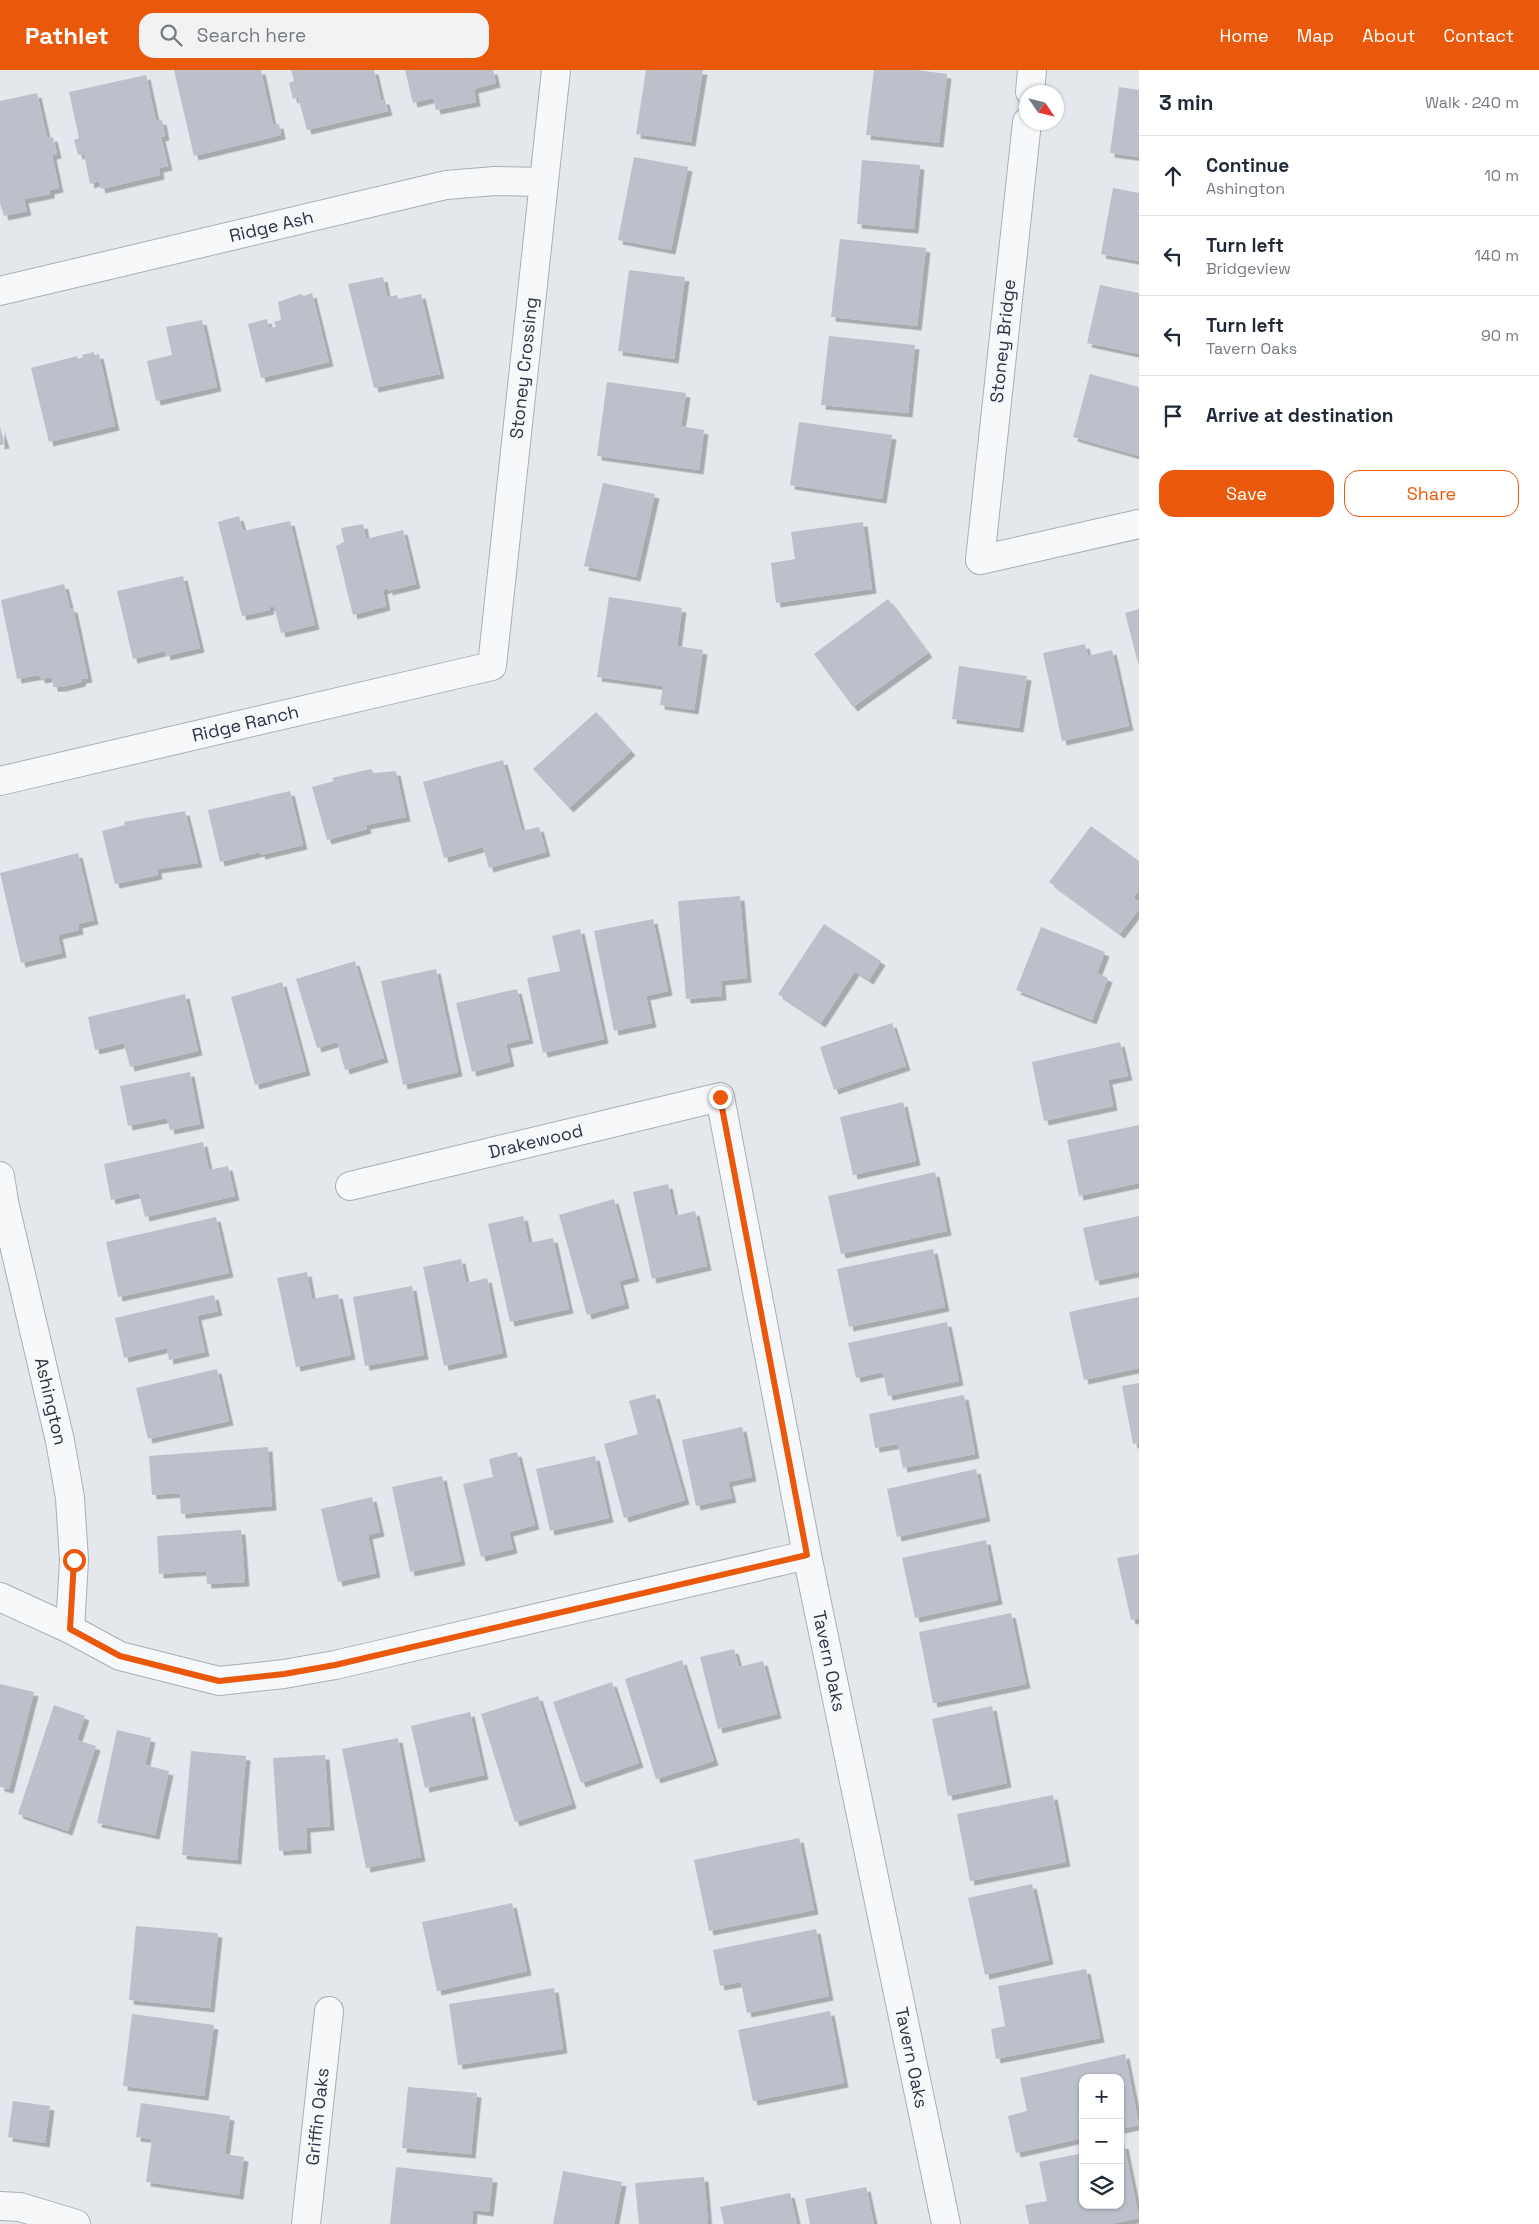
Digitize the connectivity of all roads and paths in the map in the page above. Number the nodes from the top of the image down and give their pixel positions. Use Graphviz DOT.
graph roads {
  1 [pos="556,70"];
  2 [pos="1032,70"];
  3 [pos="1031,85"];
  4 [pos="1026,130"];
  5 [pos="544,182"];
  6 [pos="0,291"];
  7 [pos="1139,524"];
  8 [pos="492,666"];
  9 [pos="0,781"];
  10 [pos="720,1097"];
  11 [pos="0,1176"];
  12 [pos="350,1186"];
  13 [pos="807,1555"];
  14 [pos="0,1597"];
  15 [pos="70,1629"];
  16 [pos="329,2012"];
  17 [pos="0,2206"];
  18 [pos="76,2224"];
  19 [pos="306,2224"];
  20 [pos="946,2224"];
  1 -- 5 [label="street, Stoney Crossing"];
  2 -- 3 [label="street"];
  4 -- 7 [label="street, Stoney Bridge"];
  5 -- 6 [label="street, Ridge Ash"];
  5 -- 8 [label="street, Stoney Crossing"];
  8 -- 9 [label="street, Ridge Ranch"];
  10 -- 12 [label="street, Drakewood"];
  10 -- 13 [label="street, Tavern Oaks"];
  11 -- 15 [label="street, Ashington"];
  13 -- 15 [label="street"];
  13 -- 20 [label="street, Tavern Oaks"];
  14 -- 15 [label="street"];
  16 -- 19 [label="street, Griffin Oaks"];
  17 -- 18 [label="street"];
}
